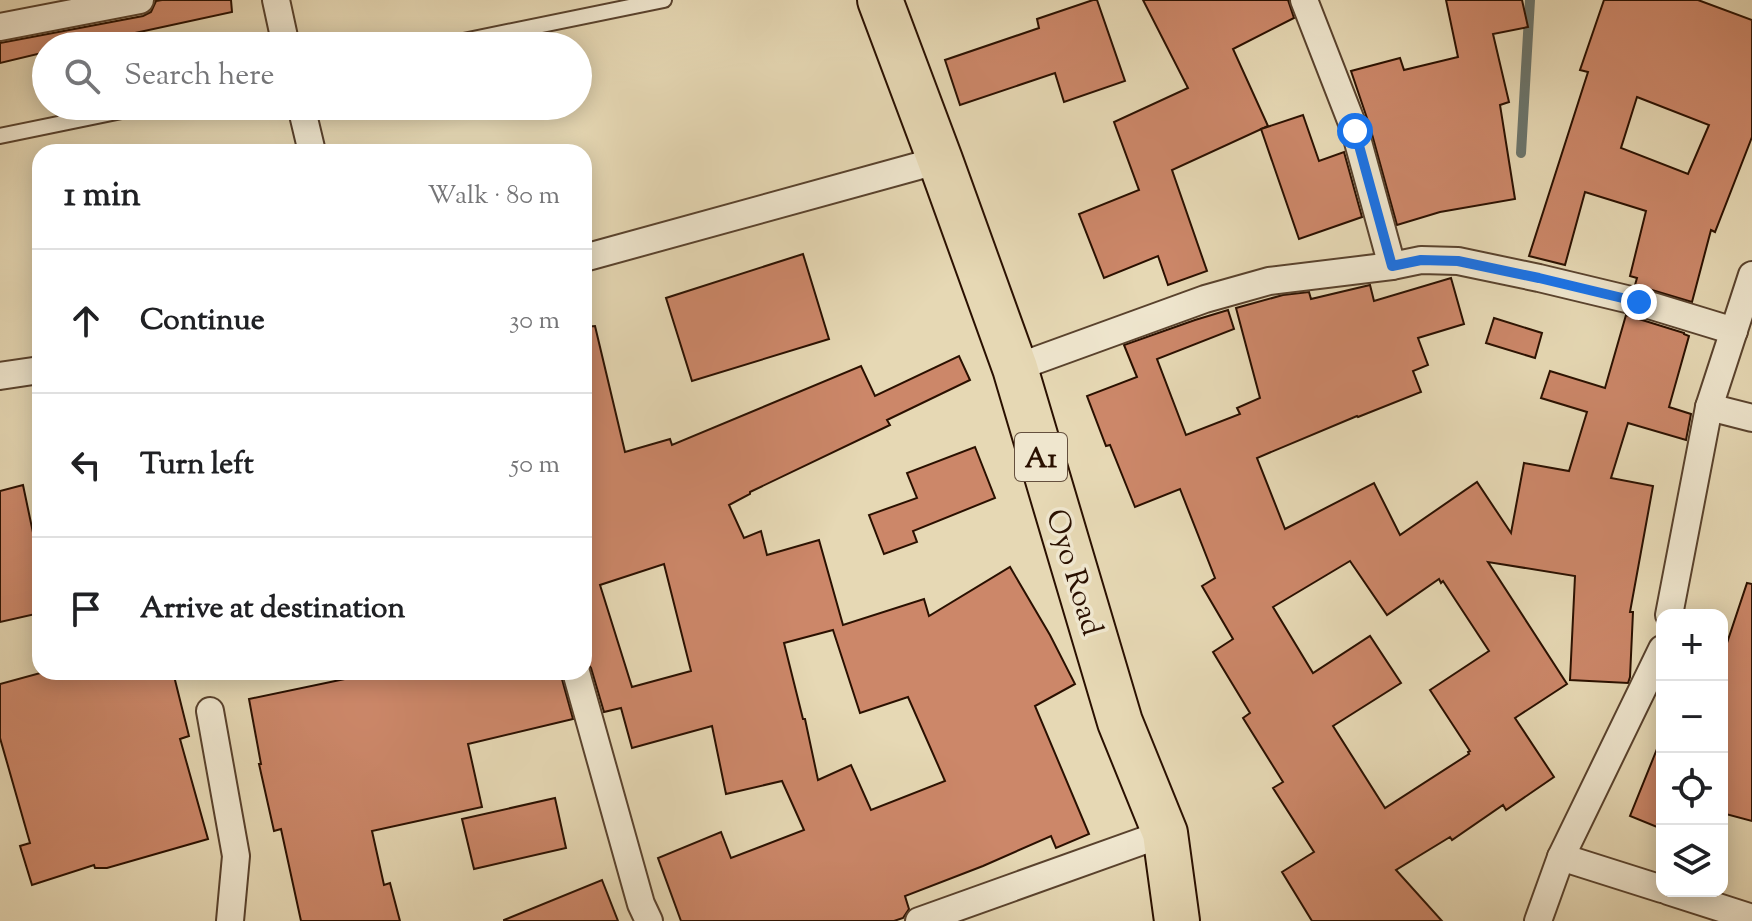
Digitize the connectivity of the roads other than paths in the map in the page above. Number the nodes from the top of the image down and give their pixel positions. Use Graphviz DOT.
graph roads {
  1 [pos="140,0"];
  2 [pos="276,0"];
  3 [pos="664,0"];
  4 [pos="880,0"];
  5 [pos="1304,0"];
  6 [pos="0,27"];
  7 [pos="283,32"];
  8 [pos="507,32"];
  9 [pos="78,120"];
  10 [pos="304,120"];
  11 [pos="0,136"];
  12 [pos="310,144"];
  13 [pos="940,160"];
  14 [pos="592,256"];
  15 [pos="1392,266"];
  16 [pos="1752,275"];
  17 [pos="1734,331"];
  18 [pos="1015,368"];
  19 [pos="32,371"];
  20 [pos="0,376"];
  21 [pos="1709,407"];
  22 [pos="1752,418"];
  23 [pos="1670,609"];
  24 [pos="1656,661"];
  25 [pos="578,680"];
  26 [pos="210,711"];
  27 [pos="1165,833"];
  28 [pos="1561,857"];
  29 [pos="1656,887"];
  30 [pos="1687,897"];
  31 [pos="1752,918"];
  32 [pos="230,921"];
  33 [pos="649,921"];
  34 [pos="919,921"];
  35 [pos="1177,921"];
  36 [pos="1538,921"];
  1 -- 6 [label="street"];
  2 -- 7 [label="street"];
  3 -- 8 [label="lane"];
  4 -- 13 [label="highway, Oyo Road / A1"];
  5 -- 15 [label="street"];
  9 -- 11 [label="lane"];
  10 -- 12 [label="street"];
  13 -- 14 [label="street"];
  13 -- 18 [label="highway, Oyo Road / A1"];
  15 -- 17 [label="street"];
  15 -- 18 [label="street"];
  16 -- 17 [label="street"];
  17 -- 21 [label="street"];
  18 -- 27 [label="highway, Oyo Road / A1"];
  19 -- 20 [label="street"];
  21 -- 22 [label="street"];
  21 -- 23 [label="street"];
  24 -- 28 [label="street"];
  25 -- 33 [label="street"];
  26 -- 32 [label="street"];
  27 -- 34 [label="street"];
  27 -- 35 [label="highway, Oyo Road / A1"];
  28 -- 29 [label="street"];
  28 -- 36 [label="street"];
  30 -- 31 [label="street"];
}
